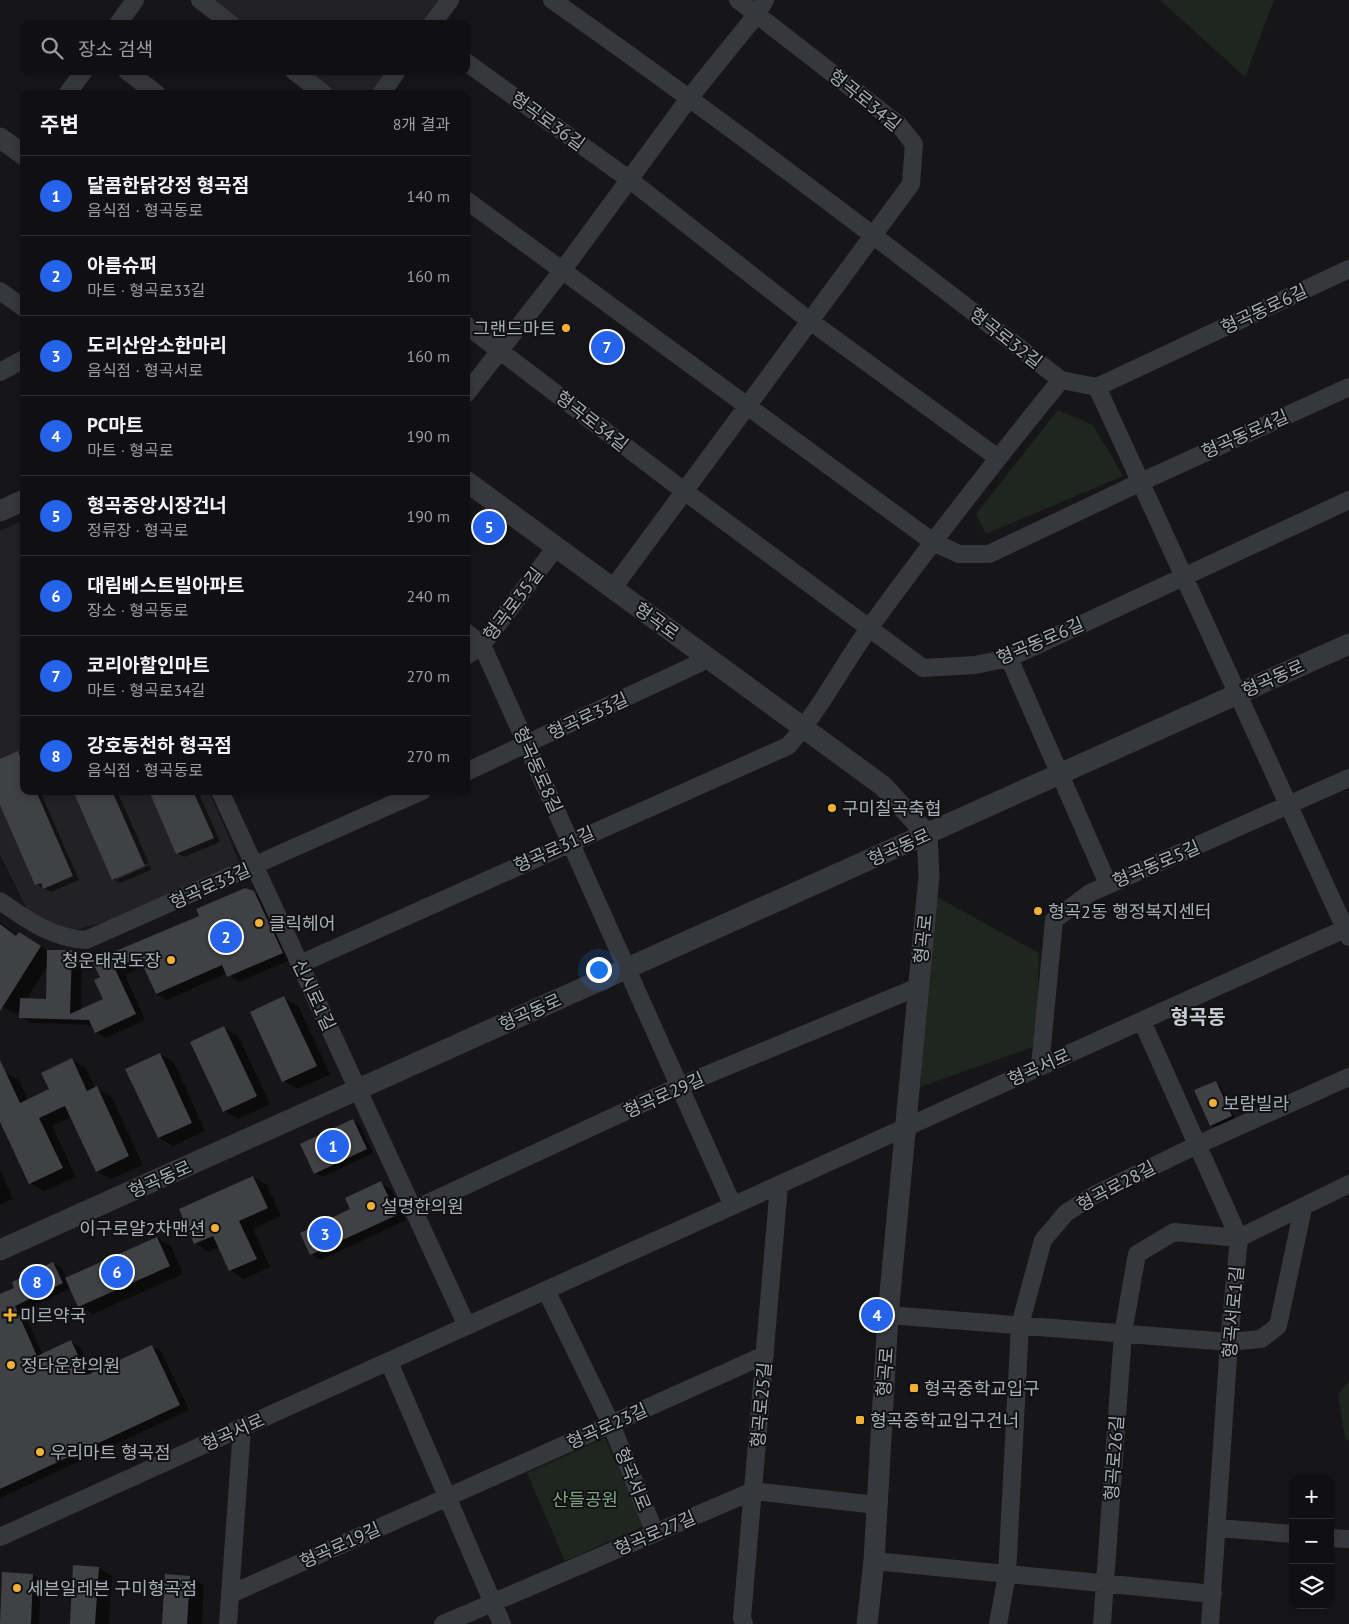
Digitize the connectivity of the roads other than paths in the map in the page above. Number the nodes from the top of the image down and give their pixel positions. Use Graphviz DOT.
graph roads {
  1 [pos="135,0"];
  2 [pos="200,0"];
  3 [pos="450,0"];
  4 [pos="552,0"];
  5 [pos="738,0"];
  6 [pos="761,7"];
  7 [pos="121,20"];
  8 [pos="227,20"];
  9 [pos="435,20"];
  10 [pos="470,65"];
  11 [pos="81,75"];
  12 [pos="132,75"];
  13 [pos="299,75"];
  14 [pos="394,75"];
  15 [pos="71,90"];
  16 [pos="152,90"];
  17 [pos="319,90"];
  18 [pos="384,90"];
  19 [pos="690,97"];
  20 [pos="0,138"];
  21 [pos="20,152"];
  22 [pos="630,180"];
  23 [pos="470,203"];
  24 [pos="873,234"];
  25 [pos="1349,269"];
  26 [pos="562,271"];
  27 [pos="0,290"];
  28 [pos="20,305"];
  29 [pos="810,321"];
  30 [pos="470,328"];
  31 [pos="500,350"];
  32 [pos="20,361"];
  33 [pos="0,372"];
  34 [pos="1061,380"];
  35 [pos="1097,387"];
  36 [pos="1349,387"];
  37 [pos="470,389"];
  38 [pos="748,405"];
  39 [pos="998,458"];
  40 [pos="1141,482"];
  41 [pos="470,484"];
  42 [pos="684,492"];
  43 [pos="1349,500"];
  44 [pos="20,502"];
  45 [pos="0,510"];
  46 [pos="933,542"];
  47 [pos="556,547"];
  48 [pos="1184,576"];
  49 [pos="613,588"];
  50 [pos="869,628"];
  51 [pos="470,635"];
  52 [pos="1349,644"];
  53 [pos="482,645"];
  54 [pos="470,653"];
  55 [pos="1009,658"];
  56 [pos="708,659"];
  57 [pos="1238,694"];
  58 [pos="803,728"];
  59 [pos="526,745"];
  60 [pos="470,770"];
  61 [pos="1060,775"];
  62 [pos="1349,778"];
  63 [pos="222,795"];
  64 [pos="413,795"];
  65 [pos="1289,806"];
  66 [pos="927,834"];
  67 [pos="570,842"];
  68 [pos="254,866"];
  69 [pos="1108,884"];
  70 [pos="0,901"];
  71 [pos="1348,931"];
  72 [pos="300,964"];
  73 [pos="627,969"];
  74 [pos="918,986"];
  75 [pos="1142,1021"];
  76 [pos="1040,1067"];
  77 [pos="1349,1077"];
  78 [pos="680,1086"];
  79 [pos="358,1090"];
  80 [pos="907,1127"];
  81 [pos="1198,1145"];
  82 [pos="1349,1184"];
  83 [pos="779,1185"];
  84 [pos="734,1206"];
  85 [pos="1303,1208"];
  86 [pos="413,1210"];
  87 [pos="1239,1238"];
  88 [pos="5,1246"];
  89 [pos="546,1290"];
  90 [pos="888,1315"];
  91 [pos="1020,1325"];
  92 [pos="467,1326"];
  93 [pos="1123,1333"];
  94 [pos="1230,1342"];
  95 [pos="765,1355"];
  96 [pos="389,1362"];
  97 [pos="611,1424"];
  98 [pos="242,1428"];
  99 [pos="753,1491"];
  100 [pos="448,1497"];
  101 [pos="876,1505"];
  102 [pos="1217,1528"];
  103 [pos="655,1533"];
  104 [pos="1289,1534"];
  105 [pos="0,1537"];
  106 [pos="1334,1538"];
  107 [pos="1349,1539"];
  108 [pos="874,1560"];
  109 [pos="1007,1574"];
  110 [pos="1106,1584"];
  111 [pos="231,1594"];
  112 [pos="1213,1594"];
  113 [pos="493,1603"];
  114 [pos="738,1622"];
  115 [pos="228,1624"];
  116 [pos="443,1624"];
  117 [pos="502,1624"];
  118 [pos="867,1624"];
  119 [pos="998,1624"];
  120 [pos="1102,1624"];
  121 [pos="1210,1624"];
  1 -- 7 [label="street"];
  2 -- 8 [label="street"];
  3 -- 9 [label="street"];
  4 -- 19 [label="street"];
  5 -- 6 [label="street"];
  6 -- 19 [label="street"];
  6 -- 24 [label="street, 형곡로34길"];
  10 -- 22 [label="street, 형곡로36길"];
  11 -- 15 [label="street"];
  12 -- 16 [label="street"];
  13 -- 17 [label="street"];
  14 -- 18 [label="street"];
  19 -- 22 [label="street"];
  19 -- 24 [label="street"];
  20 -- 21 [label="street"];
  22 -- 26 [label="street"];
  22 -- 29 [label="street"];
  23 -- 26 [label="street"];
  24 -- 29 [label="street, 형곡로34길"];
  24 -- 34 [label="street, 형곡로32길"];
  25 -- 35 [label="street, 형곡동로6길"];
  26 -- 31 [label="street"];
  26 -- 38 [label="street"];
  27 -- 28 [label="street"];
  29 -- 38 [label="street, 형곡로34길"];
  29 -- 39 [label="street"];
  30 -- 31 [label="street"];
  31 -- 37 [label="street"];
  31 -- 42 [label="street, 형곡로34길"];
  32 -- 33 [label="street"];
  34 -- 35 [label="street"];
  34 -- 39 [label="street, 형곡로32길"];
  35 -- 40 [label="street"];
  36 -- 40 [label="street, 형곡동로4길"];
  38 -- 42 [label="street, 형곡로34길"];
  38 -- 46 [label="street"];
  39 -- 46 [label="street, 형곡로32길"];
  40 -- 46 [label="street"];
  40 -- 48 [label="street"];
  41 -- 47 [label="street, 형곡로"];
  42 -- 49 [label="street, 형곡로34길"];
  42 -- 50 [label="street"];
  43 -- 48 [label="street"];
  44 -- 45 [label="street"];
  46 -- 50 [label="street, 형곡로32길"];
  47 -- 49 [label="street, 형곡로"];
  47 -- 53 [label="street, 형곡로35길"];
  48 -- 55 [label="street, 형곡동로6길"];
  48 -- 57 [label="street"];
  49 -- 56 [label="street, 형곡로"];
  50 -- 55 [label="street, 형곡동로6길"];
  50 -- 58 [label="street, 형곡로32길"];
  51 -- 53 [label="street, 형곡동로8길"];
  52 -- 57 [label="street, 형곡동로"];
  53 -- 54 [label="street, 형곡로35길"];
  53 -- 59 [label="street, 형곡동로8길"];
  55 -- 61 [label="street"];
  56 -- 58 [label="street, 형곡로"];
  56 -- 59 [label="street, 형곡로33길"];
  57 -- 61 [label="street, 형곡동로"];
  57 -- 65 [label="street"];
  58 -- 66 [label="street, 형곡로"];
  58 -- 67 [label="street, 형곡로31길"];
  59 -- 60 [label="street, 형곡로33길"];
  59 -- 67 [label="street, 형곡동로8길"];
  61 -- 66 [label="street, 형곡동로"];
  61 -- 69 [label="street"];
  62 -- 65 [label="street, 형곡동로5길"];
  63 -- 68 [label="street, 신시로1길"];
  64 -- 68 [label="street, 형곡로33길"];
  65 -- 69 [label="street, 형곡동로5길"];
  65 -- 71 [label="street"];
  66 -- 73 [label="street, 형곡동로"];
  66 -- 74 [label="street, 형곡로"];
  67 -- 72 [label="street, 형곡로31길"];
  67 -- 73 [label="street, 형곡동로8길"];
  68 -- 70 [label="street, 형곡로33길"];
  68 -- 72 [label="street, 신시로1길"];
  69 -- 76 [label="street, 형곡동로5길"];
  71 -- 75 [label="street, 형곡서로"];
  72 -- 79 [label="street, 신시로1길"];
  73 -- 78 [label="street"];
  73 -- 79 [label="street, 형곡동로"];
  74 -- 78 [label="street, 형곡로29길"];
  74 -- 80 [label="street, 형곡로"];
  75 -- 76 [label="street, 형곡서로"];
  75 -- 81 [label="street, 형곡서로1길"];
  76 -- 80 [label="street, 형곡서로"];
  77 -- 81 [label="street"];
  78 -- 84 [label="street"];
  78 -- 86 [label="street, 형곡로29길"];
  79 -- 86 [label="street"];
  79 -- 88 [label="street, 형곡동로"];
  80 -- 83 [label="street, 형곡서로"];
  80 -- 90 [label="street, 형곡로"];
  81 -- 87 [label="street, 형곡서로1길"];
  81 -- 91 [label="street, 형곡로28길"];
  82 -- 85 [label="street"];
  83 -- 84 [label="street, 형곡서로"];
  83 -- 95 [label="street, 형곡로25길"];
  84 -- 89 [label="street, 형곡서로"];
  85 -- 87 [label="street"];
  85 -- 94 [label="street"];
  86 -- 92 [label="street"];
  87 -- 93 [label="street"];
  87 -- 94 [label="street, 형곡서로1길"];
  89 -- 92 [label="street, 형곡서로"];
  89 -- 97 [label="street, 형곡서로"];
  90 -- 91 [label="street"];
  90 -- 101 [label="street, 형곡로"];
  91 -- 93 [label="street"];
  91 -- 109 [label="street"];
  92 -- 96 [label="street, 형곡서로"];
  93 -- 94 [label="street"];
  93 -- 110 [label="street, 형곡로26길"];
  94 -- 102 [label="street, 형곡서로1길"];
  95 -- 97 [label="street, 형곡로23길"];
  95 -- 99 [label="street, 형곡로25길"];
  96 -- 98 [label="street, 형곡서로"];
  96 -- 100 [label="street"];
  97 -- 100 [label="street, 형곡로23길"];
  97 -- 103 [label="street, 형곡서로"];
  98 -- 105 [label="street, 형곡서로"];
  98 -- 111 [label="street"];
  99 -- 101 [label="street, 형곡로27길"];
  99 -- 103 [label="street, 형곡로27길"];
  99 -- 114 [label="street, 형곡로25길"];
  100 -- 111 [label="street, 형곡로19길"];
  100 -- 113 [label="street"];
  101 -- 108 [label="street, 형곡로"];
  102 -- 104 [label="street"];
  102 -- 112 [label="street, 형곡서로1길"];
  103 -- 113 [label="street, 형곡로27길"];
  106 -- 107 [label="street"];
  108 -- 109 [label="street"];
  108 -- 118 [label="street, 형곡로"];
  109 -- 110 [label="street"];
  109 -- 119 [label="street"];
  110 -- 112 [label="street"];
  110 -- 120 [label="street, 형곡로26길"];
  111 -- 115 [label="street"];
  112 -- 121 [label="street, 형곡서로1길"];
  113 -- 116 [label="street, 형곡로27길"];
  113 -- 117 [label="street"];
}
